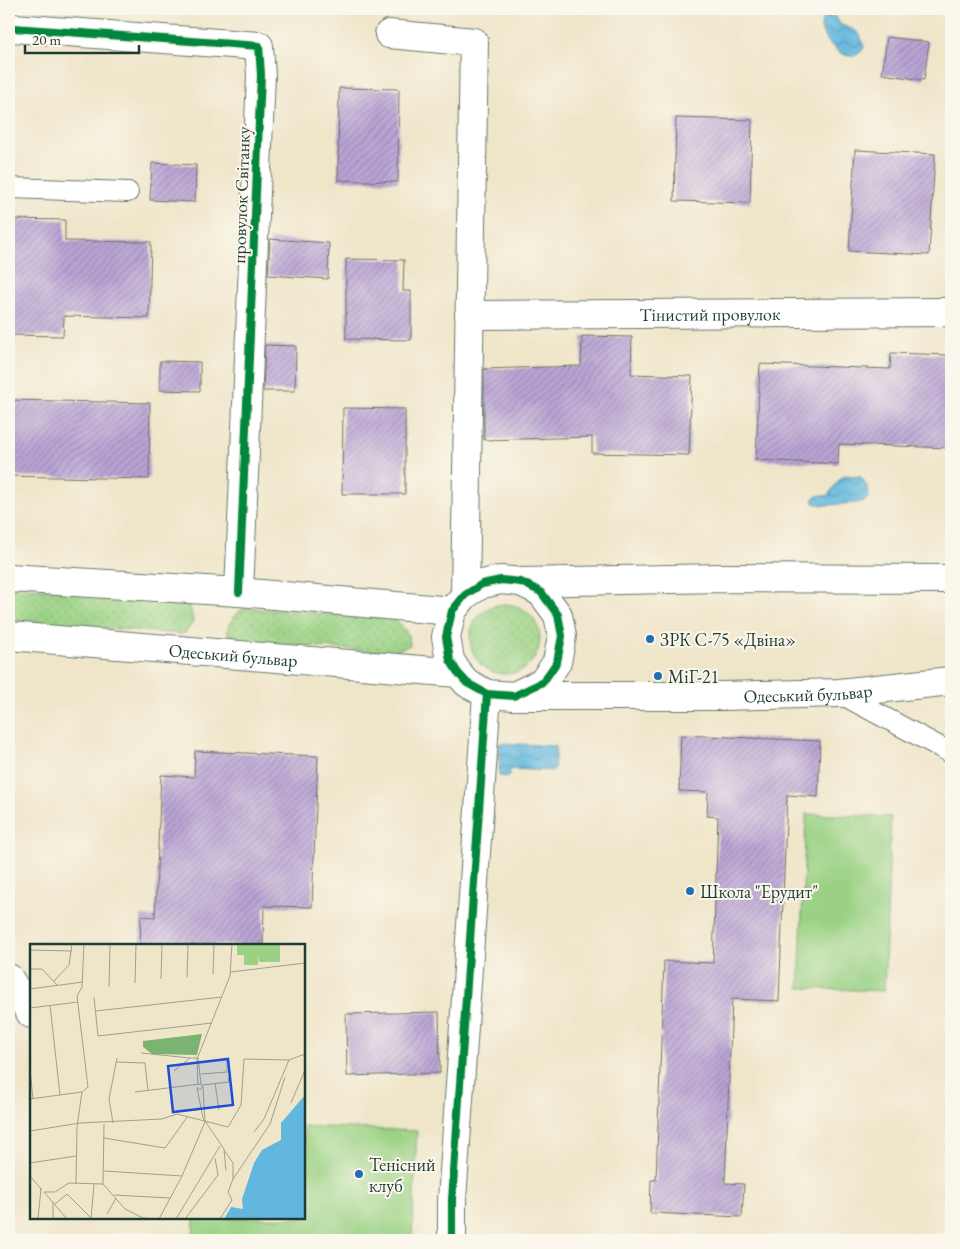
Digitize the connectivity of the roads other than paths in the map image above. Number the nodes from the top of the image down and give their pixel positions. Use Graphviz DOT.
graph roads {
  1 [pos="13,28"];
  2 [pos="389,34"];
  3 [pos="9,188"];
  4 [pos="128,192"];
  5 [pos="951,312"];
  6 [pos="469,315"];
  7 [pos="9,578"];
  8 [pos="951,579"];
  9 [pos="531,587"];
  10 [pos="239,592"];
  11 [pos="455,614"];
  12 [pos="9,636"];
  13 [pos="458,673"];
  14 [pos="951,681"];
  15 [pos="839,693"];
  16 [pos="501,695"];
  17 [pos="951,753"];
  18 [pos="9,978"];
  19 [pos="30,1012"];
  20 [pos="452,1240"];
  1 -- 10 [label="street, провулок Світанку"];
  2 -- 6 [label="street"];
  3 -- 4 [label="lane"];
  5 -- 6 [label="street, Тінистий провулок"];
  6 -- 11 [label="street"];
  7 -- 10 [label="street"];
  8 -- 9 [label="street"];
  9 -- 11 [label="street"];
  9 -- 16 [label="street"];
  10 -- 11 [label="street"];
  11 -- 13 [label="street"];
  12 -- 13 [label="street, Одеський бульвар"];
  13 -- 16 [label="street"];
  14 -- 15 [label="street, Одеський бульвар"];
  15 -- 16 [label="street, Одеський бульвар"];
  15 -- 17 [label="lane"];
  16 -- 20 [label="street"];
  18 -- 19 [label="street"];
}
